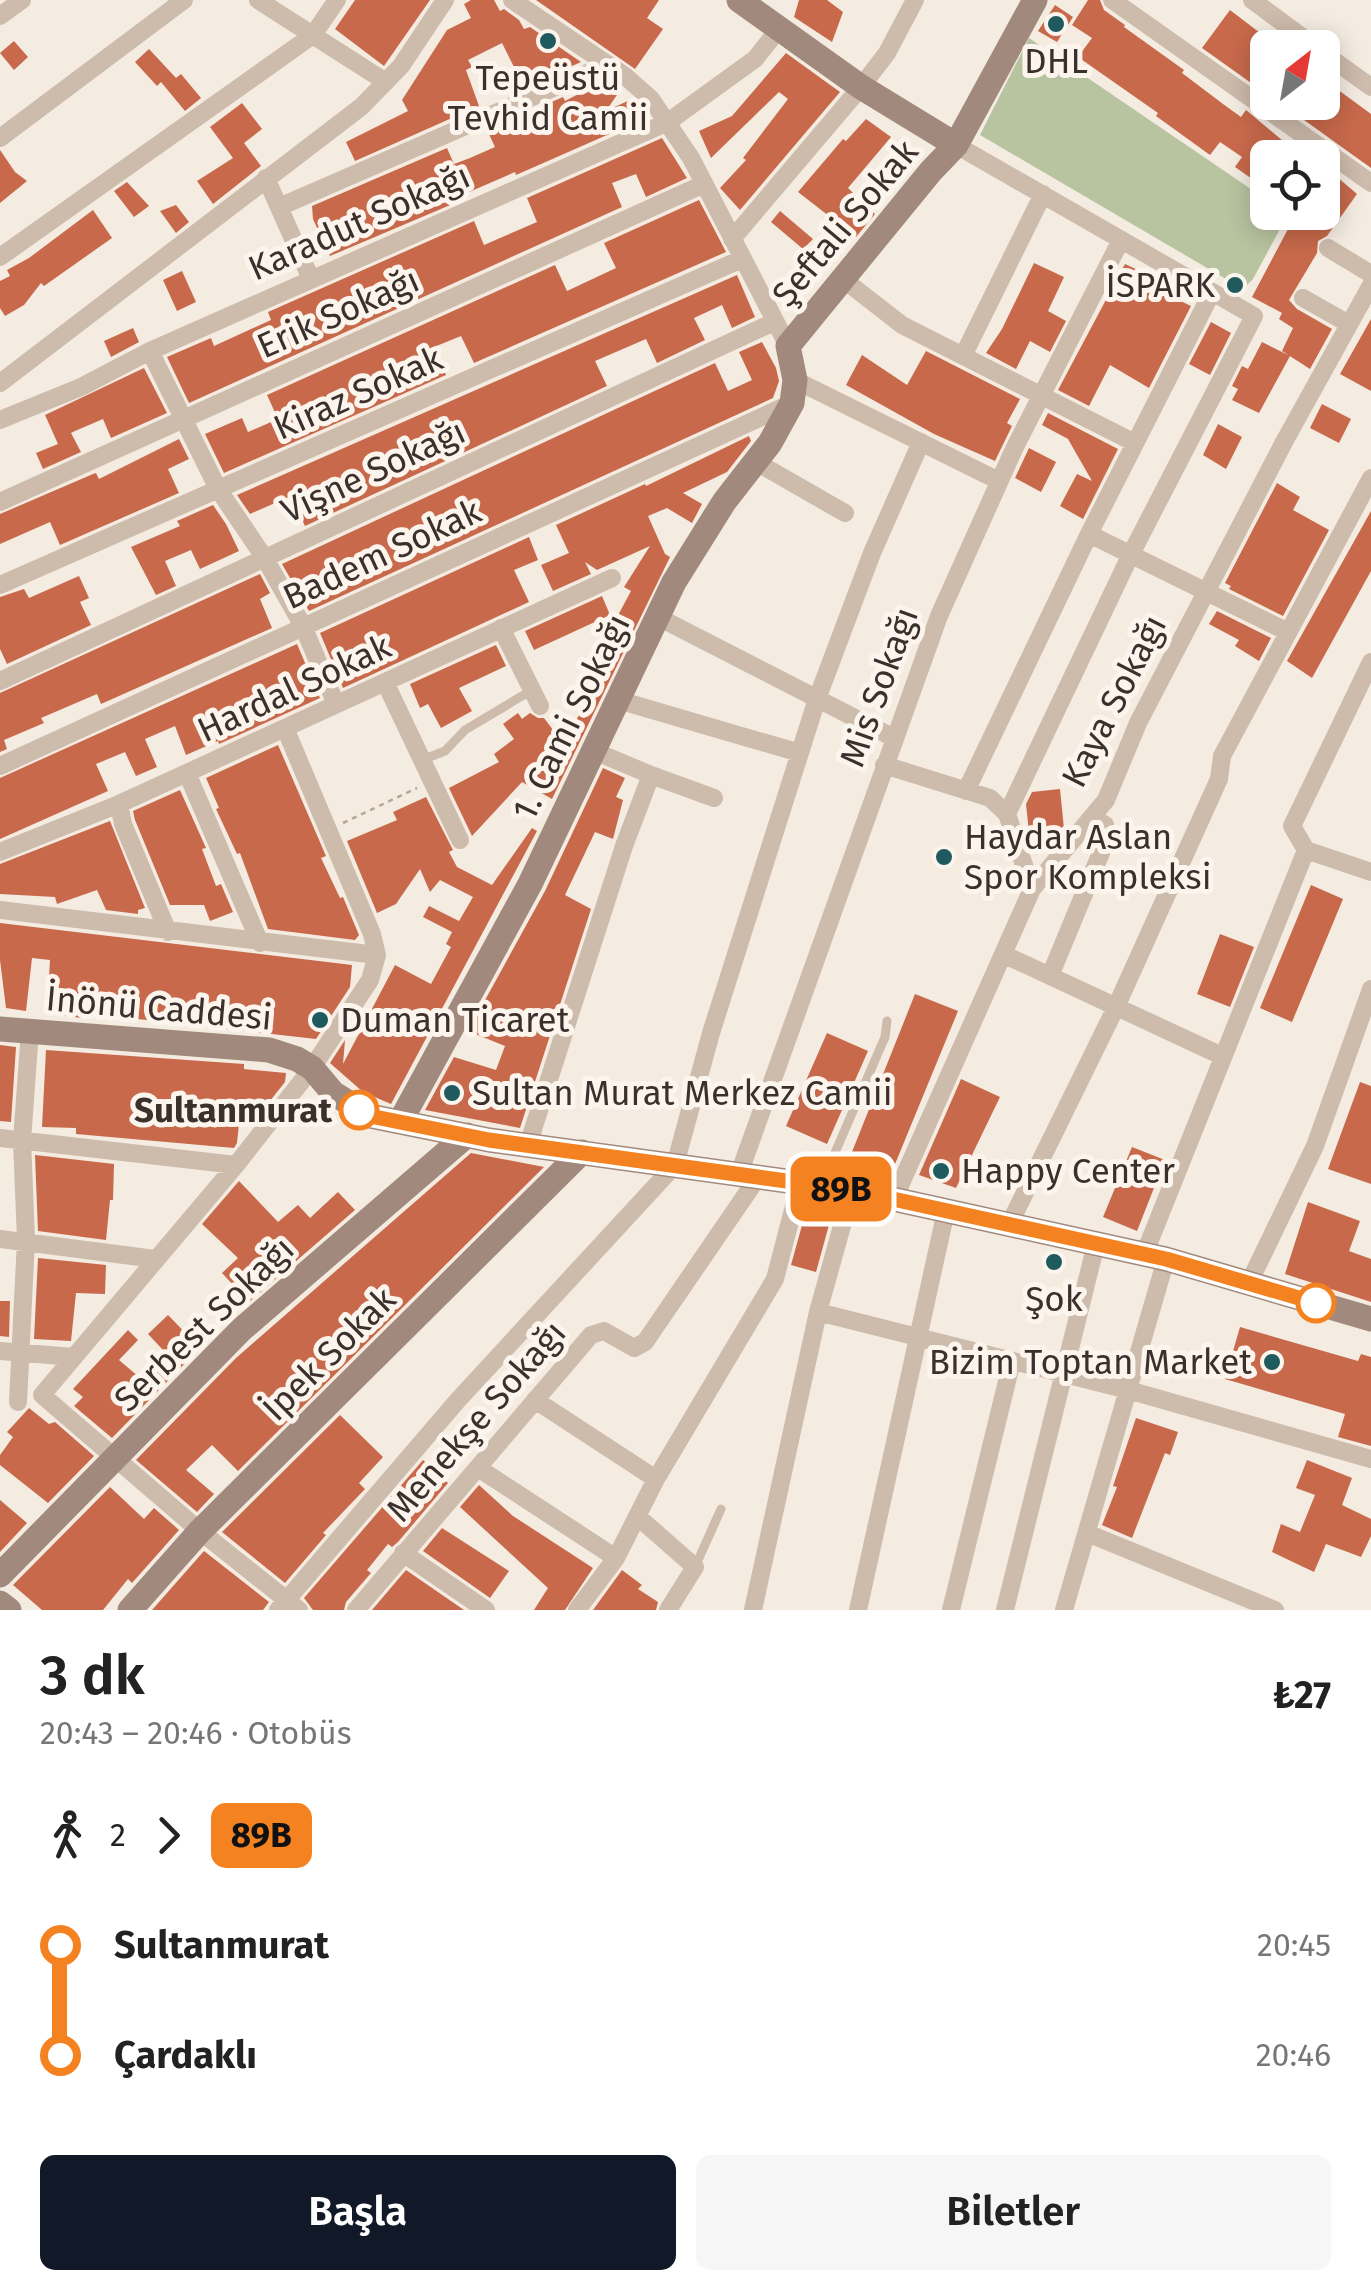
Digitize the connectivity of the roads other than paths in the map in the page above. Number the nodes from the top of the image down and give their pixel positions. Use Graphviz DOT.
graph roads {
  1 [pos="22,0"];
  2 [pos="184,0"];
  3 [pos="258,0"];
  4 [pos="337,0"];
  5 [pos="445,0"];
  6 [pos="512,0"];
  7 [pos="740,0"];
  8 [pos="915,0"];
  9 [pos="1035,0"];
  10 [pos="1112,0"];
  11 [pos="1252,0"];
  12 [pos="0,16"];
  13 [pos="774,17"];
  14 [pos="1293,30"];
  15 [pos="313,35"];
  16 [pos="606,65"];
  17 [pos="1340,65"];
  18 [pos="386,82"];
  19 [pos="861,87"];
  20 [pos="1371,87"];
  21 [pos="668,122"];
  22 [pos="0,138"];
  23 [pos="956,145"];
  24 [pos="266,178"];
  25 [pos="1371,183"];
  26 [pos="704,184"];
  27 [pos="1043,194"];
  28 [pos="279,207"];
  29 [pos="732,239"];
  30 [pos="1121,240"];
  31 [pos="1328,248"];
  32 [pos="0,258"];
  33 [pos="742,260"];
  34 [pos="1371,274"];
  35 [pos="311,279"];
  36 [pos="843,279"];
  37 [pos="1371,284"];
  38 [pos="1212,292"];
  39 [pos="1303,298"];
  40 [pos="774,322"];
  41 [pos="1349,324"];
  42 [pos="788,346"];
  43 [pos="150,351"];
  44 [pos="963,356"];
  45 [pos="0,382"];
  46 [pos="794,392"];
  47 [pos="1041,396"];
  48 [pos="0,420"];
  49 [pos="182,420"];
  50 [pos="921,442"];
  51 [pos="1136,442"];
  52 [pos="756,462"];
  53 [pos="1371,478"];
  54 [pos="999,481"];
  55 [pos="218,489"];
  56 [pos="0,502"];
  57 [pos="845,514"];
  58 [pos="1089,534"];
  59 [pos="1130,556"];
  60 [pos="264,557"];
  61 [pos="612,578"];
  62 [pos="0,585"];
  63 [pos="1206,592"];
  64 [pos="658,617"];
  65 [pos="303,626"];
  66 [pos="501,628"];
  67 [pos="1288,632"];
  68 [pos="1371,662"];
  69 [pos="0,680"];
  70 [pos="385,682"];
  71 [pos="536,698"];
  72 [pos="817,699"];
  73 [pos="618,700"];
  74 [pos="336,704"];
  75 [pos="286,728"];
  76 [pos="894,738"];
  77 [pos="594,751"];
  78 [pos="800,753"];
  79 [pos="422,760"];
  80 [pos="884,765"];
  81 [pos="0,766"];
  82 [pos="187,773"];
  83 [pos="651,775"];
  84 [pos="966,790"];
  85 [pos="714,798"];
  86 [pos="118,804"];
  87 [pos="1006,814"];
  88 [pos="1092,817"];
  89 [pos="460,840"];
  90 [pos="1306,850"];
  91 [pos="0,852"];
  92 [pos="1371,872"];
  93 [pos="1032,889"];
  94 [pos="0,910"];
  95 [pos="168,932"];
  96 [pos="260,943"];
  97 [pos="1005,954"];
  98 [pos="378,955"];
  99 [pos="1050,976"];
  100 [pos="1371,989"];
  101 [pos="1116,1007"];
  102 [pos="887,1021"];
  103 [pos="0,1029"];
  104 [pos="30,1031"];
  105 [pos="1222,1056"];
  106 [pos="312,1068"];
  107 [pos="400,1122"];
  108 [pos="467,1135"];
  109 [pos="0,1138"];
  110 [pos="22,1140"];
  111 [pos="528,1145"];
  112 [pos="582,1152"];
  113 [pos="236,1165"];
  114 [pos="674,1165"];
  115 [pos="748,1175"];
  116 [pos="811,1184"];
  117 [pos="852,1190"];
  118 [pos="894,1200"];
  119 [pos="946,1211"];
  120 [pos="1009,1225"];
  121 [pos="0,1238"];
  122 [pos="26,1240"];
  123 [pos="1096,1244"];
  124 [pos="1155,1257"];
  125 [pos="155,1260"];
  126 [pos="1249,1283"];
  127 [pos="818,1312"];
  128 [pos="1371,1319"];
  129 [pos="918,1337"];
  130 [pos="10,1352"];
  131 [pos="73,1357"];
  132 [pos="1012,1361"];
  133 [pos="1064,1374"];
  134 [pos="1128,1390"];
  135 [pos="535,1400"];
  136 [pos="18,1402"];
  137 [pos="114,1458"];
  138 [pos="1371,1459"];
  139 [pos="478,1468"];
  140 [pos="656,1479"];
  141 [pos="721,1509"];
  142 [pos="638,1518"];
  143 [pos="200,1531"];
  144 [pos="1087,1533"];
  145 [pos="403,1553"];
  146 [pos="616,1558"];
  147 [pos="695,1567"];
  148 [pos="0,1575"];
  149 [pos="0,1603"];
  150 [pos="288,1606"];
  151 [pos="9,1610"];
  152 [pos="130,1610"];
  153 [pos="356,1610"];
  154 [pos="486,1610"];
  155 [pos="577,1610"];
  156 [pos="668,1610"];
  157 [pos="752,1610"];
  158 [pos="858,1610"];
  159 [pos="950,1610"];
  160 [pos="1005,1610"];
  161 [pos="1064,1610"];
  162 [pos="1275,1610"];
  1 -- 12 [label="street"];
  2 -- 22 [label="street"];
  3 -- 15 [label="street"];
  4 -- 15 [label="street"];
  5 -- 18 [label="street"];
  6 -- 16 [label="street"];
  7 -- 13 [label="street"];
  8 -- 19 [label="street"];
  9 -- 23 [label="street, Şeftali Sokak"];
  10 -- 25 [label="street"];
  11 -- 14 [label="street"];
  13 -- 19 [label="street"];
  13 -- 21 [label="street, Karadut Sokağı"];
  15 -- 18 [label="street"];
  15 -- 32 [label="street"];
  16 -- 21 [label="street"];
  16 -- 28 [label="street"];
  17 -- 20 [label="street"];
  18 -- 24 [label="street"];
  19 -- 23 [label="street"];
  19 -- 29 [label="street"];
  21 -- 26 [label="street"];
  21 -- 35 [label="street, Karadut Sokağı"];
  23 -- 27 [label="street"];
  23 -- 36 [label="street, Şeftali Sokak"];
  24 -- 28 [label="street"];
  24 -- 45 [label="street"];
  26 -- 29 [label="street"];
  26 -- 49 [label="street, Erik Sokağı"];
  27 -- 30 [label="street"];
  27 -- 44 [label="street"];
  28 -- 35 [label="street"];
  29 -- 33 [label="street"];
  30 -- 38 [label="street"];
  30 -- 47 [label="street, Mis Sokağı"];
  31 -- 34 [label="street"];
  33 -- 40 [label="street"];
  33 -- 55 [label="street, Kiraz Sokak"];
  35 -- 43 [label="street, Karadut Sokağı"];
  36 -- 42 [label="street, Şeftali Sokak"];
  36 -- 44 [label="street"];
  37 -- 41 [label="street, Kaya Sokağı"];
  38 -- 51 [label="street"];
  38 -- 59 [label="street"];
  39 -- 41 [label="street"];
  40 -- 42 [label="street"];
  40 -- 60 [label="street, Vişne Sokağı"];
  41 -- 63 [label="street, Kaya Sokağı"];
  42 -- 46 [label="street"];
  43 -- 48 [label="street, Karadut Sokağı"];
  43 -- 49 [label="street"];
  44 -- 47 [label="street"];
  46 -- 50 [label="street"];
  46 -- 52 [label="street, 1. Cami Sokağı"];
  46 -- 65 [label="street, Badem Sokak"];
  47 -- 51 [label="street"];
  47 -- 54 [label="street, Mis Sokağı"];
  49 -- 55 [label="street"];
  49 -- 56 [label="street, Erik Sokağı"];
  50 -- 54 [label="street"];
  50 -- 72 [label="street"];
  51 -- 58 [label="street"];
  52 -- 57 [label="street"];
  52 -- 64 [label="street, 1. Cami Sokağı"];
  53 -- 67 [label="street"];
  54 -- 76 [label="street, Mis Sokağı"];
  55 -- 60 [label="street"];
  55 -- 62 [label="street, Kiraz Sokak"];
  58 -- 59 [label="street"];
  58 -- 84 [label="street"];
  59 -- 63 [label="street"];
  59 -- 87 [label="street"];
  60 -- 65 [label="street"];
  60 -- 69 [label="street, Vişne Sokağı"];
  61 -- 66 [label="street, Hardal Sokak"];
  63 -- 67 [label="street"];
  63 -- 88 [label="street, Kaya Sokağı"];
  64 -- 72 [label="street"];
  64 -- 73 [label="street, 1. Cami Sokağı"];
  65 -- 74 [label="street"];
  65 -- 81 [label="street, Badem Sokak"];
  66 -- 70 [label="street, Hardal Sokak"];
  66 -- 71 [label="street"];
  67 -- 101 [label="street"];
  68 -- 90 [label="street"];
  70 -- 74 [label="street, Hardal Sokak"];
  70 -- 79 [label="street"];
  71 -- 79 [label="lane"];
  72 -- 76 [label="street"];
  72 -- 78 [label="street"];
  73 -- 77 [label="street, 1. Cami Sokağı"];
  73 -- 78 [label="street"];
  74 -- 75 [label="street, Hardal Sokak"];
  75 -- 82 [label="street, Hardal Sokak"];
  75 -- 98 [label="street"];
  76 -- 80 [label="street, Mis Sokağı"];
  77 -- 83 [label="street"];
  77 -- 107 [label="street, 1. Cami Sokağı"];
  78 -- 114 [label="street"];
  79 -- 89 [label="street"];
  80 -- 84 [label="street"];
  80 -- 115 [label="street, Mis Sokağı"];
  82 -- 86 [label="street, Hardal Sokak"];
  82 -- 96 [label="street"];
  83 -- 85 [label="street"];
  83 -- 111 [label="street"];
  84 -- 87 [label="street"];
  86 -- 91 [label="street, Hardal Sokak"];
  86 -- 95 [label="street"];
  87 -- 93 [label="street"];
  88 -- 93 [label="street, Kaya Sokağı"];
  88 -- 99 [label="street"];
  90 -- 92 [label="street"];
  90 -- 105 [label="street"];
  93 -- 97 [label="street, Kaya Sokağı"];
  94 -- 95 [label="street"];
  95 -- 96 [label="street"];
  96 -- 98 [label="street"];
  97 -- 99 [label="street"];
  97 -- 118 [label="street, Kaya Sokağı"];
  98 -- 106 [label="street"];
  99 -- 101 [label="street"];
  100 -- 126 [label="street"];
  101 -- 105 [label="street"];
  101 -- 120 [label="street"];
  102 -- 116 [label="lane"];
  103 -- 104 [label="street, İnönü Caddesi"];
  104 -- 106 [label="street, İnönü Caddesi"];
  104 -- 110 [label="street"];
  105 -- 124 [label="street"];
  106 -- 107 [label="street, İnönü Caddesi"];
  106 -- 113 [label="street"];
  107 -- 108 [label="street, İnönü Caddesi"];
  108 -- 111 [label="street, İnönü Caddesi"];
  108 -- 137 [label="street, Serbest Sokağı"];
  109 -- 110 [label="street"];
  110 -- 113 [label="street"];
  110 -- 122 [label="street"];
  111 -- 112 [label="street, İnönü Caddesi"];
  112 -- 114 [label="street, İnönü Caddesi"];
  112 -- 143 [label="street, İpek Sokak"];
  113 -- 125 [label="street"];
  114 -- 115 [label="street, İnönü Caddesi"];
  114 -- 150 [label="street"];
  115 -- 116 [label="street, İnönü Caddesi"];
  115 -- 135 [label="street, Menekşe Sokağı"];
  116 -- 117 [label="street, İnönü Caddesi"];
  116 -- 140 [label="street"];
  117 -- 118 [label="street, İnönü Caddesi"];
  117 -- 127 [label="street"];
  118 -- 119 [label="street, İnönü Caddesi"];
  119 -- 120 [label="street, İnönü Caddesi"];
  119 -- 129 [label="street"];
  120 -- 123 [label="street, İnönü Caddesi"];
  121 -- 122 [label="street"];
  122 -- 125 [label="street"];
  122 -- 130 [label="street"];
  123 -- 124 [label="street, İnönü Caddesi"];
  123 -- 133 [label="street"];
  124 -- 126 [label="street, İnönü Caddesi"];
  124 -- 134 [label="street"];
  125 -- 131 [label="street"];
  126 -- 128 [label="street, İnönü Caddesi"];
  127 -- 129 [label="street"];
  127 -- 157 [label="street"];
  129 -- 132 [label="street"];
  129 -- 158 [label="street"];
  130 -- 131 [label="street"];
  130 -- 136 [label="street"];
  131 -- 137 [label="street"];
  132 -- 133 [label="street"];
  132 -- 159 [label="street"];
  133 -- 134 [label="street"];
  133 -- 160 [label="street"];
  134 -- 138 [label="street"];
  134 -- 144 [label="street"];
  135 -- 139 [label="street, Menekşe Sokağı"];
  135 -- 140 [label="street"];
  137 -- 143 [label="street"];
  137 -- 148 [label="street, Serbest Sokağı"];
  139 -- 145 [label="street, Menekşe Sokağı"];
  139 -- 146 [label="street"];
  140 -- 142 [label="street"];
  141 -- 147 [label="lane"];
  142 -- 146 [label="street"];
  142 -- 147 [label="street"];
  143 -- 150 [label="street"];
  143 -- 152 [label="street, İpek Sokak"];
  144 -- 161 [label="street"];
  144 -- 162 [label="street"];
  145 -- 153 [label="street, Menekşe Sokağı"];
  145 -- 154 [label="street"];
  146 -- 155 [label="street"];
  147 -- 156 [label="street"];
  149 -- 151 [label="street"];
}
